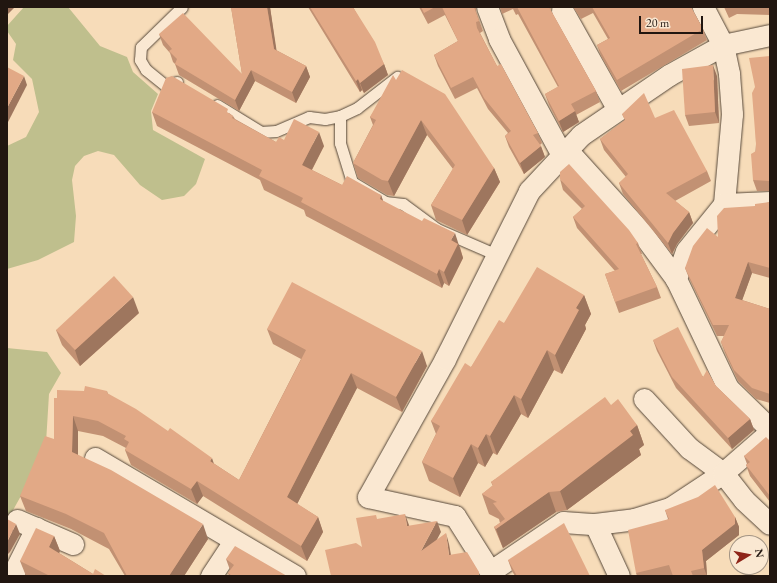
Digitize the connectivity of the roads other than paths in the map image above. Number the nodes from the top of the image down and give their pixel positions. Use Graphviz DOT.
graph roads {
  1 [pos="182,7"];
  2 [pos="487,7"];
  3 [pos="703,7"];
  4 [pos="562,10"];
  5 [pos="770,35"];
  6 [pos="723,46"];
  7 [pos="397,78"];
  8 [pos="185,86"];
  9 [pos="204,97"];
  10 [pos="617,108"];
  11 [pos="340,116"];
  12 [pos="565,152"];
  13 [pos="770,202"];
  14 [pos="724,204"];
  15 [pos="497,255"];
  16 [pos="676,279"];
  17 [pos="644,399"];
  18 [pos="770,429"];
  19 [pos="770,432"];
  20 [pos="95,458"];
  21 [pos="723,473"];
  22 [pos="17,520"];
  23 [pos="595,524"];
  24 [pos="770,524"];
  25 [pos="36,528"];
  26 [pos="234,541"];
  27 [pos="73,544"];
  28 [pos="492,574"];
  29 [pos="12,576"];
  30 [pos="211,576"];
  31 [pos="295,576"];
  32 [pos="619,576"];
  1 -- 8 [label="lane"];
  2 -- 12 [label="street"];
  3 -- 6 [label="street"];
  4 -- 10 [label="street"];
  5 -- 6 [label="street"];
  6 -- 10 [label="street"];
  6 -- 14 [label="street"];
  7 -- 11 [label="lane"];
  9 -- 11 [label="lane"];
  10 -- 12 [label="street"];
  11 -- 15 [label="lane"];
  12 -- 15 [label="street"];
  12 -- 16 [label="street"];
  13 -- 14 [label="street"];
  14 -- 16 [label="street"];
  15 -- 28 [label="street"];
  16 -- 18 [label="street"];
  17 -- 21 [label="street"];
  19 -- 21 [label="street"];
  20 -- 26 [label="street"];
  21 -- 23 [label="street"];
  21 -- 24 [label="street"];
  22 -- 25 [label="street"];
  23 -- 28 [label="street"];
  23 -- 32 [label="street"];
  25 -- 27 [label="street"];
  25 -- 29 [label="street"];
  26 -- 30 [label="street"];
  26 -- 31 [label="street"];
}
